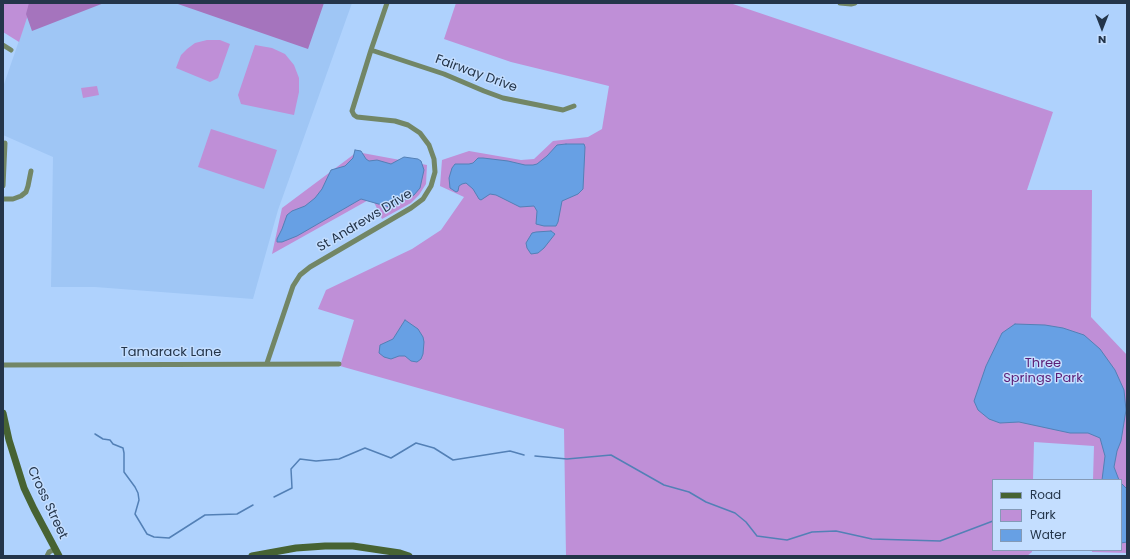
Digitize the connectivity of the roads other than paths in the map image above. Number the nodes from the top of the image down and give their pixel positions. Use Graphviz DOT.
graph roads {
  1 [pos="387,3"];
  2 [pos="840,3"];
  3 [pos="855,3"];
  4 [pos="3,45"];
  5 [pos="11,50"];
  6 [pos="371,50"];
  7 [pos="574,106"];
  8 [pos="5,143"];
  9 [pos="31,171"];
  10 [pos="3,186"];
  11 [pos="3,199"];
  12 [pos="267,363"];
  13 [pos="339,364"];
  14 [pos="3,365"];
  15 [pos="3,413"];
  16 [pos="55,549"];
  17 [pos="47,556"];
  18 [pos="60,556"];
  19 [pos="252,556"];
  20 [pos="409,556"];
  1 -- 6 [label="street, St Andrews Drive"];
  2 -- 3 [label="street"];
  4 -- 5 [label="street"];
  6 -- 7 [label="street, Fairway Drive"];
  6 -- 12 [label="street, St Andrews Drive"];
  8 -- 10 [label="street"];
  9 -- 11 [label="street"];
  12 -- 13 [label="street, Tamarack Lane"];
  12 -- 14 [label="street, Tamarack Lane"];
  15 -- 16 [label="main road, Cross Street"];
  16 -- 17 [label="street"];
  16 -- 18 [label="main road, Cross Street"];
  19 -- 20 [label="main road"];
}
